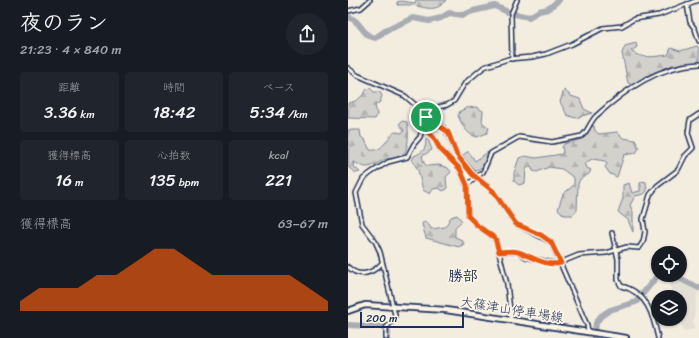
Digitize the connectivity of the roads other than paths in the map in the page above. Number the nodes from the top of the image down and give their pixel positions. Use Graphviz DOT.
graph roads {
  1 [pos="370,0"];
  2 [pos="517,0"];
  3 [pos="698,0"];
  4 [pos="687,4"];
  5 [pos="348,11"];
  6 [pos="699,42"];
  7 [pos="512,59"];
  8 [pos="699,64"];
  9 [pos="348,68"];
  10 [pos="422,111"];
  11 [pos="699,114"];
  12 [pos="426,117"];
  13 [pos="423,127"];
  14 [pos="693,148"];
  15 [pos="699,148"];
  16 [pos="477,178"];
  17 [pos="467,185"];
  18 [pos="612,233"];
  19 [pos="616,250"];
  20 [pos="499,252"];
  21 [pos="382,263"];
  22 [pos="561,263"];
  23 [pos="348,267"];
  24 [pos="392,306"];
  25 [pos="348,311"];
  26 [pos="511,319"];
  27 [pos="590,332"];
  28 [pos="599,335"];
  29 [pos="386,338"];
  30 [pos="626,338"];
  31 [pos="658,338"];
  1 -- 5 [label="street"];
  2 -- 7 [label="street"];
  3 -- 4 [label="street"];
  4 -- 6 [label="street"];
  4 -- 7 [label="street"];
  7 -- 10 [label="street"];
  8 -- 16 [label="street"];
  9 -- 10 [label="street"];
  10 -- 12 [label="street"];
  11 -- 14 [label="street"];
  12 -- 13 [label="street"];
  12 -- 16 [label="street"];
  13 -- 17 [label="street"];
  13 -- 21 [label="street"];
  14 -- 15 [label="street"];
  14 -- 19 [label="street"];
  16 -- 17 [label="street"];
  16 -- 22 [label="street"];
  17 -- 20 [label="street"];
  18 -- 19 [label="street"];
  19 -- 22 [label="street"];
  19 -- 31 [label="street"];
  20 -- 22 [label="street"];
  20 -- 26 [label="street"];
  21 -- 23 [label="street"];
  21 -- 24 [label="street"];
  22 -- 27 [label="street"];
  24 -- 25 [label="main road, 大篠津山停車場線"];
  24 -- 26 [label="main road, 大篠津山停車場線"];
  24 -- 29 [label="street"];
  26 -- 27 [label="main road, 大篠津山停車場線"];
  27 -- 28 [label="main road, 大篠津山停車場線"];
  28 -- 30 [label="main road, 大篠津山停車場線"];
}
